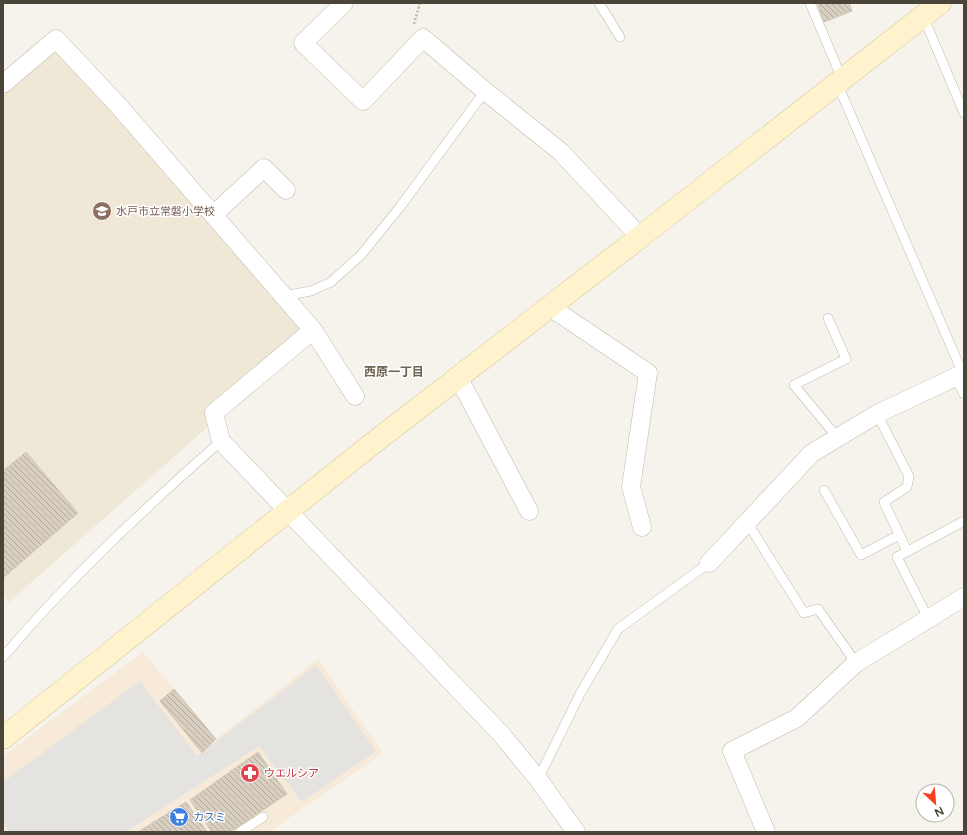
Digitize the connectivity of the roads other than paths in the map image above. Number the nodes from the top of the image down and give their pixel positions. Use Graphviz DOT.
graph roads {
  1 [pos="344,3"];
  2 [pos="599,3"];
  3 [pos="810,3"];
  4 [pos="932,9"];
  5 [pos="620,37"];
  6 [pos="839,80"];
  7 [pos="3,84"];
  8 [pos="485,91"];
  9 [pos="964,113"];
  10 [pos="286,190"];
  11 [pos="212,215"];
  12 [pos="640,237"];
  13 [pos="283,296"];
  14 [pos="550,306"];
  15 [pos="828,318"];
  16 [pos="313,330"];
  17 [pos="961,375"];
  18 [pos="458,377"];
  19 [pos="964,394"];
  20 [pos="355,396"];
  21 [pos="877,414"];
  22 [pos="837,437"];
  23 [pos="221,441"];
  24 [pos="824,490"];
  25 [pos="287,511"];
  26 [pos="529,511"];
  27 [pos="964,521"];
  28 [pos="747,522"];
  29 [pos="642,528"];
  30 [pos="899,535"];
  31 [pos="907,551"];
  32 [pos="709,563"];
  33 [pos="964,597"];
  34 [pos="928,618"];
  35 [pos="3,657"];
  36 [pos="856,663"];
  37 [pos="3,738"];
  38 [pos="538,779"];
  39 [pos="262,817"];
  40 [pos="240,832"];
  41 [pos="576,832"];
  42 [pos="766,832"];
  1 -- 8 [label="street"];
  2 -- 5 [label="lane"];
  3 -- 6 [label="lane"];
  4 -- 6 [label="street"];
  4 -- 9 [label="lane"];
  6 -- 12 [label="street"];
  6 -- 17 [label="lane"];
  7 -- 11 [label="street"];
  8 -- 12 [label="street"];
  8 -- 13 [label="lane"];
  10 -- 11 [label="street"];
  11 -- 13 [label="street"];
  12 -- 14 [label="street"];
  13 -- 16 [label="street"];
  14 -- 18 [label="street"];
  14 -- 29 [label="street"];
  15 -- 22 [label="lane"];
  16 -- 20 [label="street"];
  16 -- 23 [label="street"];
  17 -- 19 [label="lane"];
  17 -- 21 [label="street"];
  18 -- 25 [label="street"];
  18 -- 26 [label="street"];
  21 -- 22 [label="street"];
  21 -- 30 [label="lane"];
  22 -- 28 [label="street"];
  23 -- 25 [label="street"];
  23 -- 35 [label="lane"];
  24 -- 30 [label="lane"];
  25 -- 37 [label="street"];
  25 -- 38 [label="street"];
  27 -- 31 [label="lane"];
  28 -- 32 [label="street"];
  28 -- 36 [label="lane"];
  30 -- 31 [label="lane"];
  31 -- 34 [label="lane"];
  32 -- 38 [label="lane"];
  33 -- 34 [label="street"];
  34 -- 36 [label="street"];
  36 -- 42 [label="street"];
  38 -- 41 [label="street"];
  39 -- 40 [label="lane"];
}
